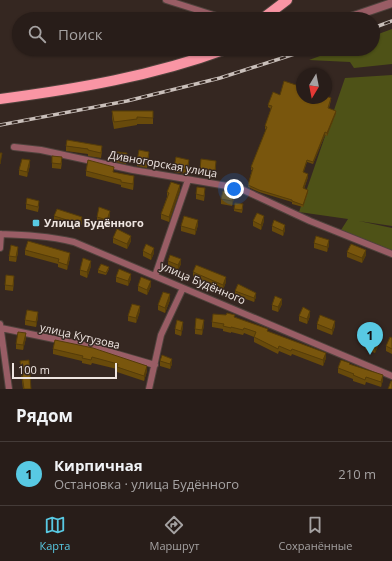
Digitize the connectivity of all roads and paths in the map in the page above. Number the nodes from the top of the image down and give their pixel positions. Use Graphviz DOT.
graph roads {
  1 [pos="166,0"];
  2 [pos="287,0"];
  3 [pos="392,3"];
  4 [pos="204,12"];
  5 [pos="271,12"];
  6 [pos="366,12"];
  7 [pos="205,56"];
  8 [pos="0,99"];
  9 [pos="14,146"];
  10 [pos="188,180"];
  11 [pos="0,234"];
  12 [pos="0,248"];
  13 [pos="392,254"];
  14 [pos="155,276"];
  15 [pos="183,288"];
  16 [pos="0,326"];
  17 [pos="155,365"];
  18 [pos="392,376"];
  19 [pos="9,389"];
  20 [pos="149,389"];
  1 -- 4 [label="street"];
  2 -- 5 [label="main road"];
  3 -- 6 [label="street"];
  7 -- 8 [label="main road"];
  9 -- 10 [label="street, Дивногорская улица"];
  10 -- 13 [label="street, Дивногорская улица"];
  10 -- 14 [label="street"];
  11 -- 12 [label="street"];
  11 -- 14 [label="street, улица Будённого"];
  14 -- 15 [label="street, улица Будённого"];
  15 -- 17 [label="street"];
  15 -- 18 [label="street, улица Будённого"];
  16 -- 17 [label="street, улица Кутузова"];
  16 -- 19 [label="street"];
  17 -- 20 [label="street"];
}
